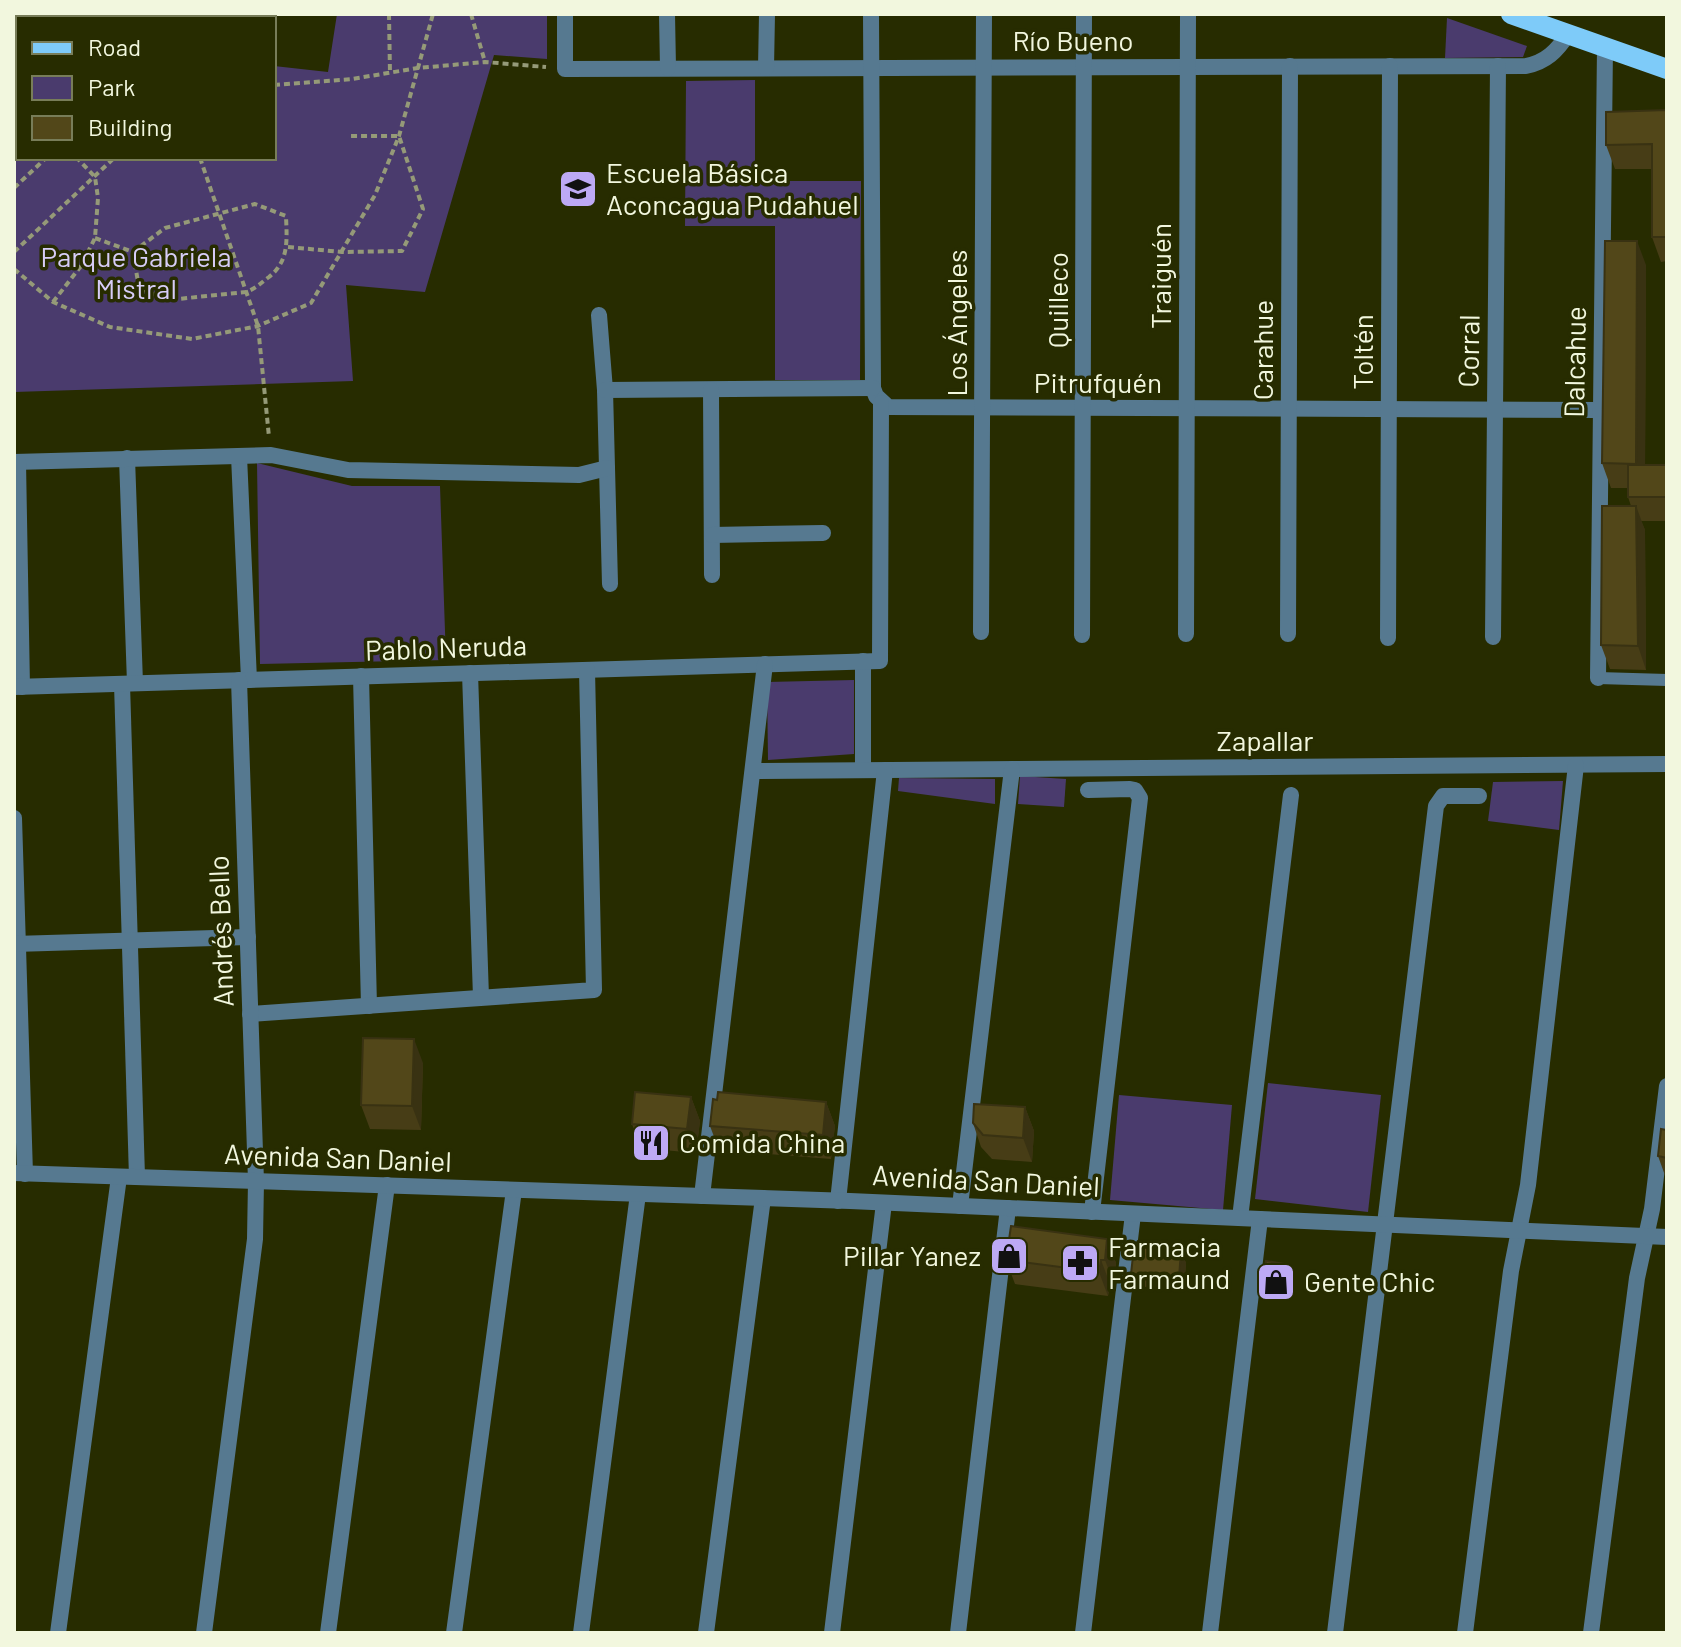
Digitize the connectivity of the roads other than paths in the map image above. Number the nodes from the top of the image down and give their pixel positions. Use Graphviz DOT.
graph roads {
  1 [pos="565,14"];
  2 [pos="667,14"];
  3 [pos="767,14"];
  4 [pos="871,14"];
  5 [pos="984,14"];
  6 [pos="1084,14"];
  7 [pos="1188,14"];
  8 [pos="1511,14"];
  9 [pos="1568,34"];
  10 [pos="1605,47"];
  11 [pos="1187,66"];
  12 [pos="1290,66"];
  13 [pos="1390,66"];
  14 [pos="1498,66"];
  15 [pos="984,67"];
  16 [pos="1084,67"];
  17 [pos="668,68"];
  18 [pos="766,68"];
  19 [pos="871,68"];
  20 [pos="1667,69"];
  21 [pos="599,315"];
  22 [pos="605,390"];
  23 [pos="711,390"];
  24 [pos="877,395"];
  25 [pos="982,409"];
  26 [pos="1083,409"];
  27 [pos="1186,409"];
  28 [pos="1289,409"];
  29 [pos="1389,409"];
  30 [pos="1494,410"];
  31 [pos="1601,410"];
  32 [pos="239,456"];
  33 [pos="127,458"];
  34 [pos="16,462"];
  35 [pos="607,468"];
  36 [pos="823,533"];
  37 [pos="712,535"];
  38 [pos="712,575"];
  39 [pos="610,584"];
  40 [pos="981,632"];
  41 [pos="1186,634"];
  42 [pos="1288,634"];
  43 [pos="1082,635"];
  44 [pos="1493,637"];
  45 [pos="1388,638"];
  46 [pos="863,661"];
  47 [pos="765,664"];
  48 [pos="587,670"];
  49 [pos="470,673"];
  50 [pos="361,676"];
  51 [pos="1598,678"];
  52 [pos="244,680"];
  53 [pos="1667,680"];
  54 [pos="128,684"];
  55 [pos="18,687"];
  56 [pos="1667,764"];
  57 [pos="1576,765"];
  58 [pos="1012,769"];
  59 [pos="863,770"];
  60 [pos="885,770"];
  61 [pos="753,771"];
  62 [pos="1088,790"];
  63 [pos="1291,795"];
  64 [pos="1479,796"];
  65 [pos="14,818"];
  66 [pos="248,937"];
  67 [pos="130,941"];
  68 [pos="16,944"];
  69 [pos="481,997"];
  70 [pos="369,1006"];
  71 [pos="250,1014"];
  72 [pos="1667,1086"];
  73 [pos="19,1174"];
  74 [pos="119,1177"];
  75 [pos="137,1177"];
  76 [pos="256,1181"];
  77 [pos="387,1185"];
  78 [pos="514,1190"];
  79 [pos="638,1194"];
  80 [pos="702,1196"];
  81 [pos="763,1198"];
  82 [pos="838,1201"];
  83 [pos="884,1203"];
  84 [pos="960,1206"];
  85 [pos="1008,1208"];
  86 [pos="1092,1212"];
  87 [pos="1133,1214"];
  88 [pos="1240,1218"];
  89 [pos="1260,1219"];
  90 [pos="1383,1225"];
  91 [pos="1520,1231"];
  92 [pos="1646,1236"];
  93 [pos="1667,1237"];
  94 [pos="58,1633"];
  95 [pos="204,1633"];
  96 [pos="328,1633"];
  97 [pos="454,1633"];
  98 [pos="581,1633"];
  99 [pos="706,1633"];
  100 [pos="832,1633"];
  101 [pos="958,1633"];
  102 [pos="1083,1633"];
  103 [pos="1210,1633"];
  104 [pos="1335,1633"];
  105 [pos="1465,1633"];
  106 [pos="1591,1633"];
  1 -- 17 [label="street, Río Bueno"];
  2 -- 17 [label="street"];
  3 -- 18 [label="street"];
  4 -- 19 [label="street"];
  5 -- 15 [label="street, Los Ángeles"];
  6 -- 16 [label="street, Quilleco"];
  7 -- 11 [label="street, Traiguén"];
  8 -- 9 [label="main road"];
  9 -- 10 [label="main road"];
  9 -- 14 [label="street, Río Bueno"];
  10 -- 20 [label="main road"];
  10 -- 31 [label="street, Dalcahue"];
  11 -- 12 [label="street, Río Bueno"];
  11 -- 16 [label="street, Río Bueno"];
  11 -- 27 [label="street, Traiguén"];
  12 -- 13 [label="street, Río Bueno"];
  12 -- 28 [label="street, Carahue"];
  13 -- 14 [label="street, Río Bueno"];
  13 -- 29 [label="street, Toltén"];
  14 -- 30 [label="street, Corral"];
  15 -- 16 [label="street, Río Bueno"];
  15 -- 19 [label="street, Río Bueno"];
  15 -- 25 [label="street, Los Ángeles"];
  16 -- 26 [label="street, Quilleco"];
  17 -- 18 [label="street, Río Bueno"];
  18 -- 19 [label="street, Río Bueno"];
  19 -- 24 [label="street"];
  21 -- 22 [label="street"];
  22 -- 23 [label="street, Pitrufquén"];
  22 -- 35 [label="street"];
  23 -- 24 [label="street, Pitrufquén"];
  23 -- 37 [label="street"];
  24 -- 25 [label="street, Pitrufquén"];
  24 -- 46 [label="street, Pablo Neruda"];
  25 -- 26 [label="street, Pitrufquén"];
  25 -- 40 [label="street, Los Ángeles"];
  26 -- 27 [label="street, Pitrufquén"];
  26 -- 43 [label="street, Quilleco"];
  27 -- 28 [label="street, Pitrufquén"];
  27 -- 41 [label="street, Traiguén"];
  28 -- 29 [label="street, Pitrufquén"];
  28 -- 42 [label="street, Carahue"];
  29 -- 30 [label="street, Pitrufquén"];
  29 -- 45 [label="street, Toltén"];
  30 -- 31 [label="street, Pitrufquén"];
  30 -- 44 [label="street, Corral"];
  31 -- 51 [label="street, Dalcahue"];
  32 -- 33 [label="street"];
  32 -- 35 [label="street"];
  32 -- 52 [label="street, Andrés Bello"];
  33 -- 34 [label="street"];
  33 -- 54 [label="street"];
  34 -- 55 [label="street"];
  35 -- 39 [label="street"];
  36 -- 37 [label="street"];
  37 -- 38 [label="street"];
  46 -- 47 [label="street, Pablo Neruda"];
  46 -- 59 [label="street"];
  47 -- 48 [label="street, Pablo Neruda"];
  47 -- 61 [label="street"];
  48 -- 49 [label="street, Pablo Neruda"];
  48 -- 69 [label="street"];
  49 -- 50 [label="street, Pablo Neruda"];
  49 -- 69 [label="street"];
  50 -- 52 [label="street, Pablo Neruda"];
  50 -- 70 [label="street"];
  51 -- 53 [label="lane"];
  52 -- 54 [label="street, Pablo Neruda"];
  52 -- 66 [label="street, Andrés Bello"];
  54 -- 55 [label="street, Pablo Neruda"];
  54 -- 67 [label="street"];
  56 -- 57 [label="street, Zapallar"];
  57 -- 58 [label="street, Zapallar"];
  57 -- 91 [label="street"];
  58 -- 60 [label="street, Zapallar"];
  58 -- 84 [label="street"];
  59 -- 60 [label="street, Zapallar"];
  59 -- 61 [label="street, Zapallar"];
  60 -- 82 [label="street"];
  61 -- 80 [label="street"];
  62 -- 86 [label="street"];
  63 -- 88 [label="street"];
  64 -- 90 [label="street"];
  65 -- 68 [label="street"];
  66 -- 67 [label="street"];
  66 -- 71 [label="street, Andrés Bello"];
  67 -- 68 [label="street"];
  67 -- 75 [label="street"];
  68 -- 73 [label="street"];
  69 -- 70 [label="street"];
  70 -- 71 [label="street"];
  71 -- 76 [label="street, Andrés Bello"];
  72 -- 92 [label="street"];
  73 -- 74 [label="street, Avenida San Daniel"];
  74 -- 75 [label="street, Avenida San Daniel"];
  74 -- 94 [label="street"];
  75 -- 76 [label="street, Avenida San Daniel"];
  76 -- 77 [label="street, Avenida San Daniel"];
  76 -- 95 [label="street, Andrés Bello"];
  77 -- 78 [label="street, Avenida San Daniel"];
  77 -- 96 [label="street"];
  78 -- 79 [label="street, Avenida San Daniel"];
  78 -- 97 [label="street"];
  79 -- 80 [label="street, Avenida San Daniel"];
  79 -- 98 [label="street"];
  80 -- 81 [label="street, Avenida San Daniel"];
  81 -- 82 [label="street, Avenida San Daniel"];
  81 -- 99 [label="street"];
  82 -- 83 [label="street, Avenida San Daniel"];
  83 -- 84 [label="street, Avenida San Daniel"];
  83 -- 100 [label="street"];
  84 -- 85 [label="street, Avenida San Daniel"];
  85 -- 86 [label="street, Avenida San Daniel"];
  85 -- 101 [label="street"];
  86 -- 87 [label="street, Avenida San Daniel"];
  87 -- 88 [label="street, Avenida San Daniel"];
  87 -- 102 [label="street"];
  88 -- 89 [label="street, Avenida San Daniel"];
  89 -- 90 [label="street, Avenida San Daniel"];
  89 -- 103 [label="street"];
  90 -- 91 [label="street, Avenida San Daniel"];
  90 -- 104 [label="street"];
  91 -- 92 [label="street, Avenida San Daniel"];
  91 -- 105 [label="street"];
  92 -- 93 [label="street, Avenida San Daniel"];
  92 -- 106 [label="street"];
}
